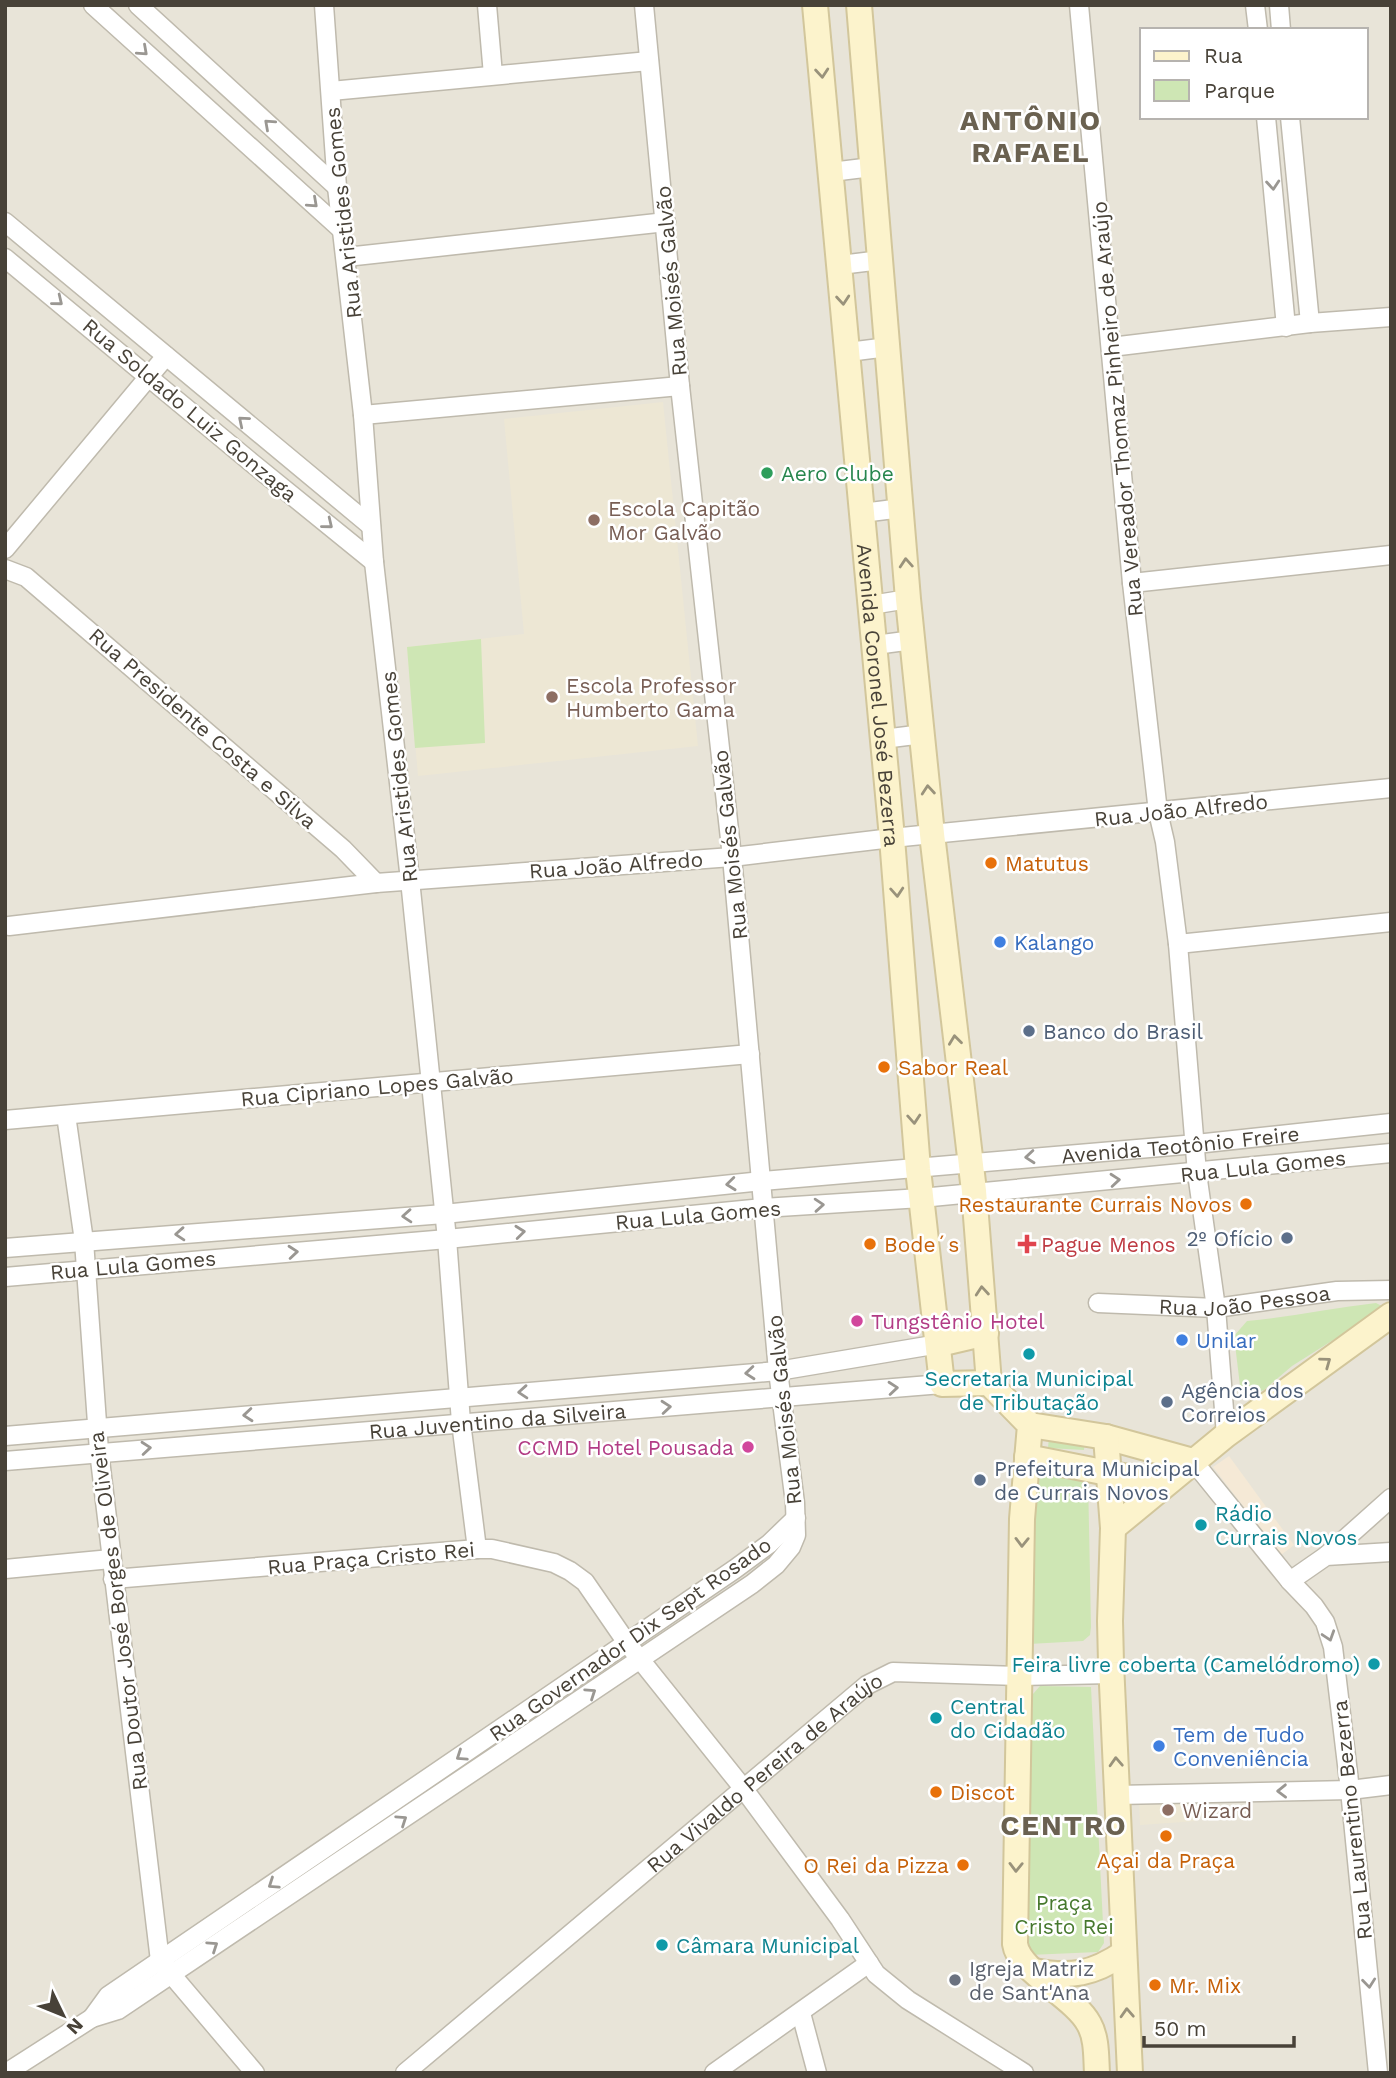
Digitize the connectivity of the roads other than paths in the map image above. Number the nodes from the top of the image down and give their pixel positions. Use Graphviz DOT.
graph roads {
  1 [pos="93,5"];
  2 [pos="138,5"];
  3 [pos="324,5"];
  4 [pos="487,5"];
  5 [pos="643,5"];
  6 [pos="815,5"];
  7 [pos="859,5"];
  8 [pos="1079,5"];
  9 [pos="1255,5"];
  10 [pos="1279,5"];
  11 [pos="1258,28"];
  12 [pos="1281,28"];
  13 [pos="188,50"];
  14 [pos="649,61"];
  15 [pos="168,73"];
  16 [pos="493,75"];
  17 [pos="331,91"];
  18 [pos="1266,119"];
  19 [pos="1290,119"];
  20 [pos="872,167"];
  21 [pos="831,172"];
  22 [pos="337,187"];
  23 [pos="5,222"];
  24 [pos="666,222"];
  25 [pos="342,230"];
  26 [pos="24,237"];
  27 [pos="346,257"];
  28 [pos="6,259"];
  29 [pos="881,260"];
  30 [pos="840,265"];
  31 [pos="1391,317"];
  32 [pos="1310,323"];
  33 [pos="1286,327"];
  34 [pos="888,346"];
  35 [pos="1111,347"];
  36 [pos="848,352"];
  37 [pos="166,356"];
  38 [pos="149,376"];
  39 [pos="680,386"];
  40 [pos="363,415"];
  41 [pos="269,442"];
  42 [pos="252,463"];
  43 [pos="902,508"];
  44 [pos="863,513"];
  45 [pos="371,526"];
  46 [pos="6,545"];
  47 [pos="1391,555"];
  48 [pos="374,562"];
  49 [pos="5,569"];
  50 [pos="26,577"];
  51 [pos="1132,583"];
  52 [pos="908,599"];
  53 [pos="871,605"];
  54 [pos="913,640"];
  55 [pos="875,645"];
  56 [pos="923,734"];
  57 [pos="883,739"];
  58 [pos="1391,788"];
  59 [pos="1158,812"];
  60 [pos="932,834"];
  61 [pos="892,838"];
  62 [pos="732,857"];
  63 [pos="410,880"];
  64 [pos="376,883"];
  65 [pos="1391,922"];
  66 [pos="9,926"];
  67 [pos="1178,944"];
  68 [pos="750,1054"];
  69 [pos="430,1083"];
  70 [pos="66,1115"];
  71 [pos="5,1120"];
  72 [pos="1391,1123"];
  73 [pos="1308,1132"];
  74 [pos="1196,1144"];
  75 [pos="1391,1153"];
  76 [pos="1311,1161"];
  77 [pos="970,1162"];
  78 [pos="918,1169"];
  79 [pos="1197,1173"];
  80 [pos="762,1181"];
  81 [pos="974,1191"];
  82 [pos="921,1198"];
  83 [pos="764,1208"];
  84 [pos="444,1213"];
  85 [pos="249,1229"];
  86 [pos="447,1239"];
  87 [pos="84,1241"];
  88 [pos="5,1248"];
  89 [pos="251,1255"];
  90 [pos="86,1269"];
  91 [pos="5,1277"];
  92 [pos="1391,1290"];
  93 [pos="1098,1303"];
  94 [pos="1216,1308"];
  95 [pos="1391,1315"];
  96 [pos="986,1333"];
  97 [pos="939,1344"];
  98 [pos="778,1371"];
  99 [pos="989,1383"];
  100 [pos="942,1384"];
  101 [pos="606,1386"];
  102 [pos="459,1397"];
  103 [pos="781,1397"];
  104 [pos="279,1412"];
  105 [pos="607,1412"];
  106 [pos="461,1422"];
  107 [pos="1030,1425"];
  108 [pos="97,1428"];
  109 [pos="1226,1435"];
  110 [pos="5,1436"];
  111 [pos="281,1437"];
  112 [pos="1106,1437"];
  113 [pos="99,1451"];
  114 [pos="1027,1457"];
  115 [pos="5,1461"];
  116 [pos="1193,1461"];
  117 [pos="1108,1474"];
  118 [pos="1163,1485"];
  119 [pos="1391,1497"];
  120 [pos="796,1518"];
  121 [pos="1113,1528"];
  122 [pos="477,1549"];
  123 [pos="1391,1552"];
  124 [pos="1326,1556"];
  125 [pos="111,1559"];
  126 [pos="5,1569"];
  127 [pos="113,1579"];
  128 [pos="1290,1581"];
  129 [pos="627,1643"];
  130 [pos="640,1659"];
  131 [pos="1111,1674"];
  132 [pos="1020,1676"];
  133 [pos="1391,1785"];
  134 [pos="743,1788"];
  135 [pos="1350,1790"];
  136 [pos="1117,1795"];
  137 [pos="1124,1953"];
  138 [pos="869,1962"];
  139 [pos="166,1967"];
  140 [pos="1034,1971"];
  141 [pos="801,2013"];
  142 [pos="6,2070"];
  143 [pos="256,2073"];
  144 [pos="406,2073"];
  145 [pos="714,2073"];
  146 [pos="817,2073"];
  147 [pos="1024,2073"];
  148 [pos="1097,2073"];
  149 [pos="1130,2073"];
  150 [pos="1378,2073"];
  1 -- 15 [label="street, one-way"];
  2 -- 13 [label="street"];
  3 -- 17 [label="street, Rua Aristides Gomes"];
  4 -- 16 [label="street"];
  5 -- 14 [label="street, Rua Moisés Galvão"];
  6 -- 21 [label="street, Avenida Coronel José Bezerra, one-way"];
  7 -- 20 [label="street, Avenida Coronel José Bezerra"];
  8 -- 35 [label="street, Rua Vereador Thomaz Pinheiro de Araújo"];
  9 -- 11 [label="street"];
  10 -- 12 [label="street"];
  13 -- 15 [label="street"];
  22 -- 13 [label="street, one-way"];
  14 -- 16 [label="street"];
  14 -- 24 [label="street, Rua Moisés Galvão"];
  15 -- 25 [label="street, one-way"];
  16 -- 17 [label="street"];
  17 -- 22 [label="street, Rua Aristides Gomes"];
  18 -- 33 [label="street, one-way"];
  19 -- 32 [label="street"];
  20 -- 21 [label="street"];
  20 -- 29 [label="street, Avenida Coronel José Bezerra"];
  21 -- 30 [label="street, Avenida Coronel José Bezerra"];
  22 -- 25 [label="street, Rua Aristides Gomes"];
  23 -- 26 [label="street, Rua Soldado Luiz Gonzaga"];
  24 -- 27 [label="street"];
  24 -- 39 [label="street, Rua Moisés Galvão"];
  25 -- 27 [label="street, Rua Aristides Gomes"];
  26 -- 28 [label="street"];
  26 -- 37 [label="street, Rua Soldado Luiz Gonzaga"];
  27 -- 40 [label="street, Rua Aristides Gomes"];
  28 -- 38 [label="street, Rua Soldado Luiz Gonzaga, one-way"];
  29 -- 30 [label="street"];
  29 -- 34 [label="street, Avenida Coronel José Bezerra"];
  30 -- 36 [label="street, Avenida Coronel José Bezerra, one-way"];
  31 -- 32 [label="street"];
  32 -- 33 [label="street"];
  33 -- 35 [label="street"];
  34 -- 36 [label="street"];
  34 -- 43 [label="street, Avenida Coronel José Bezerra"];
  35 -- 51 [label="street, Rua Vereador Thomaz Pinheiro de Araújo"];
  36 -- 44 [label="street, Avenida Coronel José Bezerra"];
  37 -- 38 [label="street"];
  41 -- 37 [label="street, Rua Soldado Luiz Gonzaga, one-way"];
  38 -- 42 [label="street, Rua Soldado Luiz Gonzaga"];
  38 -- 46 [label="street"];
  39 -- 40 [label="street"];
  39 -- 62 [label="street, Rua Moisés Galvão"];
  40 -- 45 [label="street, Rua Aristides Gomes"];
  41 -- 42 [label="street"];
  41 -- 45 [label="street, Rua Soldado Luiz Gonzaga"];
  42 -- 48 [label="street, Rua Soldado Luiz Gonzaga, one-way"];
  43 -- 44 [label="street"];
  52 -- 43 [label="street, Avenida Coronel José Bezerra, one-way"];
  44 -- 53 [label="street, Avenida Coronel José Bezerra"];
  45 -- 48 [label="street, Rua Aristides Gomes"];
  46 -- 50 [label="street, Rua Presidente Costa e Silva"];
  47 -- 51 [label="street"];
  48 -- 63 [label="street, Rua Aristides Gomes"];
  49 -- 50 [label="street, Rua Presidente Costa e Silva"];
  50 -- 64 [label="street, Rua Presidente Costa e Silva"];
  51 -- 59 [label="street, Rua Vereador Thomaz Pinheiro de Araújo"];
  52 -- 53 [label="street"];
  52 -- 54 [label="street, Avenida Coronel José Bezerra"];
  53 -- 55 [label="street, Avenida Coronel José Bezerra"];
  54 -- 55 [label="street"];
  54 -- 56 [label="street, Avenida Coronel José Bezerra"];
  55 -- 57 [label="street, Avenida Coronel José Bezerra"];
  56 -- 57 [label="street"];
  60 -- 56 [label="street, Avenida Coronel José Bezerra, one-way"];
  57 -- 61 [label="street, Avenida Coronel José Bezerra"];
  58 -- 59 [label="street, Rua João Alfredo"];
  59 -- 60 [label="street, Rua João Alfredo"];
  59 -- 67 [label="street, Rua Vereador Thomaz Pinheiro de Araújo"];
  60 -- 61 [label="street, Rua João Alfredo"];
  77 -- 60 [label="street, Avenida Coronel José Bezerra, one-way"];
  61 -- 62 [label="street, Rua João Alfredo"];
  61 -- 78 [label="street, Avenida Coronel José Bezerra, one-way"];
  62 -- 63 [label="street, Rua João Alfredo"];
  62 -- 68 [label="street, Rua Moisés Galvão"];
  63 -- 64 [label="street, Rua João Alfredo"];
  63 -- 69 [label="street, Rua Aristides Gomes"];
  64 -- 66 [label="street, Rua João Alfredo"];
  65 -- 67 [label="street"];
  67 -- 74 [label="street, Rua Vereador Thomaz Pinheiro de Araújo"];
  68 -- 69 [label="street, Rua Cipriano Lopes Galvão"];
  68 -- 80 [label="street, Rua Moisés Galvão"];
  69 -- 70 [label="street, Rua Cipriano Lopes Galvão"];
  69 -- 84 [label="street, Rua Aristides Gomes"];
  70 -- 71 [label="street, Rua Cipriano Lopes Galvão"];
  70 -- 87 [label="street, Rua Doutor José Borges de Oliveira"];
  72 -- 73 [label="street, Avenida Teotônio Freire"];
  73 -- 74 [label="street, Avenida Teotônio Freire"];
  73 -- 76 [label="street"];
  74 -- 77 [label="street, Avenida Teotônio Freire, one-way"];
  74 -- 79 [label="street, Rua Vereador Thomaz Pinheiro de Araújo"];
  75 -- 76 [label="street, Rua Lula Gomes"];
  76 -- 79 [label="street, Rua Lula Gomes"];
  77 -- 78 [label="street, Rua Lula Gomes"];
  77 -- 81 [label="street, Avenida Coronel José Bezerra"];
  78 -- 80 [label="street, Rua Lula Gomes"];
  78 -- 82 [label="street, Avenida Coronel José Bezerra"];
  81 -- 79 [label="street, Rua Lula Gomes, one-way"];
  79 -- 94 [label="street, Rua Vereador Thomaz Pinheiro de Araújo"];
  80 -- 83 [label="street, Rua Moisés Galvão"];
  80 -- 84 [label="street, Rua Lula Gomes, one-way"];
  81 -- 82 [label="street, Rua Lula Gomes"];
  96 -- 81 [label="street, Avenida Coronel José Bezerra, one-way"];
  83 -- 82 [label="street, Rua Lula Gomes, one-way"];
  82 -- 97 [label="street, Avenida Coronel José Bezerra"];
  86 -- 83 [label="street, Rua Lula Gomes, one-way"];
  83 -- 98 [label="street, Rua Moisés Galvão"];
  84 -- 85 [label="street, Rua Lula Gomes, one-way"];
  84 -- 86 [label="street, Rua Aristides Gomes"];
  85 -- 87 [label="street, Rua Lula Gomes, one-way"];
  85 -- 89 [label="street"];
  89 -- 86 [label="street, Rua Lula Gomes, one-way"];
  86 -- 102 [label="street, Rua Aristides Gomes"];
  87 -- 88 [label="street, Rua Lula Gomes"];
  87 -- 90 [label="street, Rua Doutor José Borges de Oliveira"];
  89 -- 90 [label="street, Rua Lula Gomes"];
  90 -- 91 [label="street, Rua Lula Gomes"];
  90 -- 108 [label="street, Rua Doutor José Borges de Oliveira"];
  92 -- 94 [label="street, Rua João Pessoa"];
  93 -- 94 [label="street, Rua João Pessoa"];
  94 -- 109 [label="street, Rua Vereador Thomaz Pinheiro de Araújo"];
  109 -- 95 [label="street, one-way"];
  96 -- 97 [label="street, Rua Juventino da Silveira"];
  96 -- 99 [label="street, Avenida Coronel José Bezerra"];
  97 -- 98 [label="street, Rua Juventino da Silveira"];
  97 -- 100 [label="street, Avenida Coronel José Bezerra"];
  98 -- 101 [label="street, Rua Juventino da Silveira, one-way"];
  98 -- 103 [label="street, Rua Moisés Galvão"];
  99 -- 100 [label="street, Rua Juventino da Silveira"];
  99 -- 107 [label="street"];
  103 -- 100 [label="street, Rua Juventino da Silveira, one-way"];
  101 -- 102 [label="street, Rua Juventino da Silveira, one-way"];
  101 -- 105 [label="street"];
  102 -- 104 [label="street, Rua Juventino da Silveira"];
  102 -- 106 [label="street, Rua Aristides Gomes"];
  105 -- 103 [label="street, Rua Juventino da Silveira, one-way"];
  103 -- 120 [label="street, Rua Moisés Galvão"];
  104 -- 108 [label="street, Rua Juventino da Silveira, one-way"];
  104 -- 111 [label="street"];
  105 -- 106 [label="street, Rua Juventino da Silveira"];
  106 -- 111 [label="street, Rua Juventino da Silveira"];
  106 -- 122 [label="street, Rua Aristides Gomes"];
  107 -- 112 [label="street"];
  107 -- 114 [label="street"];
  108 -- 110 [label="street, Rua Juventino da Silveira"];
  108 -- 113 [label="street, Rua Doutor José Borges de Oliveira"];
  109 -- 116 [label="street"];
  113 -- 111 [label="street, Rua Juventino da Silveira, one-way"];
  112 -- 116 [label="street"];
  112 -- 117 [label="street"];
  113 -- 115 [label="street, Rua Juventino da Silveira"];
  113 -- 125 [label="street, Rua Doutor José Borges de Oliveira"];
  114 -- 117 [label="street"];
  114 -- 132 [label="street, one-way"];
  116 -- 118 [label="street"];
  116 -- 128 [label="street, Rua Laurentino Bezerra"];
  117 -- 118 [label="street"];
  117 -- 121 [label="street"];
  118 -- 121 [label="street"];
  119 -- 124 [label="street"];
  120 -- 129 [label="street, Rua Governador Dix Sept Rosado"];
  120 -- 130 [label="street, Rua Governador Dix Sept Rosado"];
  121 -- 131 [label="street"];
  122 -- 127 [label="street, Rua Praça Cristo Rei"];
  122 -- 129 [label="street, Rua Praça Cristo Rei"];
  123 -- 124 [label="street"];
  124 -- 128 [label="street"];
  125 -- 126 [label="street"];
  125 -- 127 [label="street, Rua Doutor José Borges de Oliveira"];
  127 -- 139 [label="street, Rua Doutor José Borges de Oliveira"];
  128 -- 135 [label="street, Rua Laurentino Bezerra, one-way"];
  129 -- 130 [label="street, Rua Praça Cristo Rei"];
  129 -- 139 [label="street, Rua Governador Dix Sept Rosado, one-way"];
  130 -- 134 [label="street, Rua Praça Cristo Rei"];
  139 -- 130 [label="street, Rua Governador Dix Sept Rosado, one-way"];
  131 -- 132 [label="street, Rua Vivaldo Pereira de Araújo"];
  136 -- 131 [label="street, one-way"];
  132 -- 134 [label="street, Rua Vivaldo Pereira de Araújo"];
  132 -- 140 [label="street, one-way"];
  133 -- 135 [label="street"];
  134 -- 138 [label="street, Rua Praça Cristo Rei"];
  134 -- 144 [label="street, Rua Vivaldo Pereira de Araújo"];
  135 -- 136 [label="street, one-way"];
  135 -- 150 [label="street, Rua Laurentino Bezerra, one-way"];
  136 -- 137 [label="street"];
  137 -- 140 [label="street"];
  149 -- 137 [label="street, one-way"];
  138 -- 141 [label="street"];
  138 -- 147 [label="street, Rua Praça Cristo Rei"];
  139 -- 142 [label="street, Rua Governador Dix Sept Rosado"];
  139 -- 143 [label="street"];
  140 -- 148 [label="street"];
  141 -- 145 [label="street"];
  141 -- 146 [label="street"];
}
